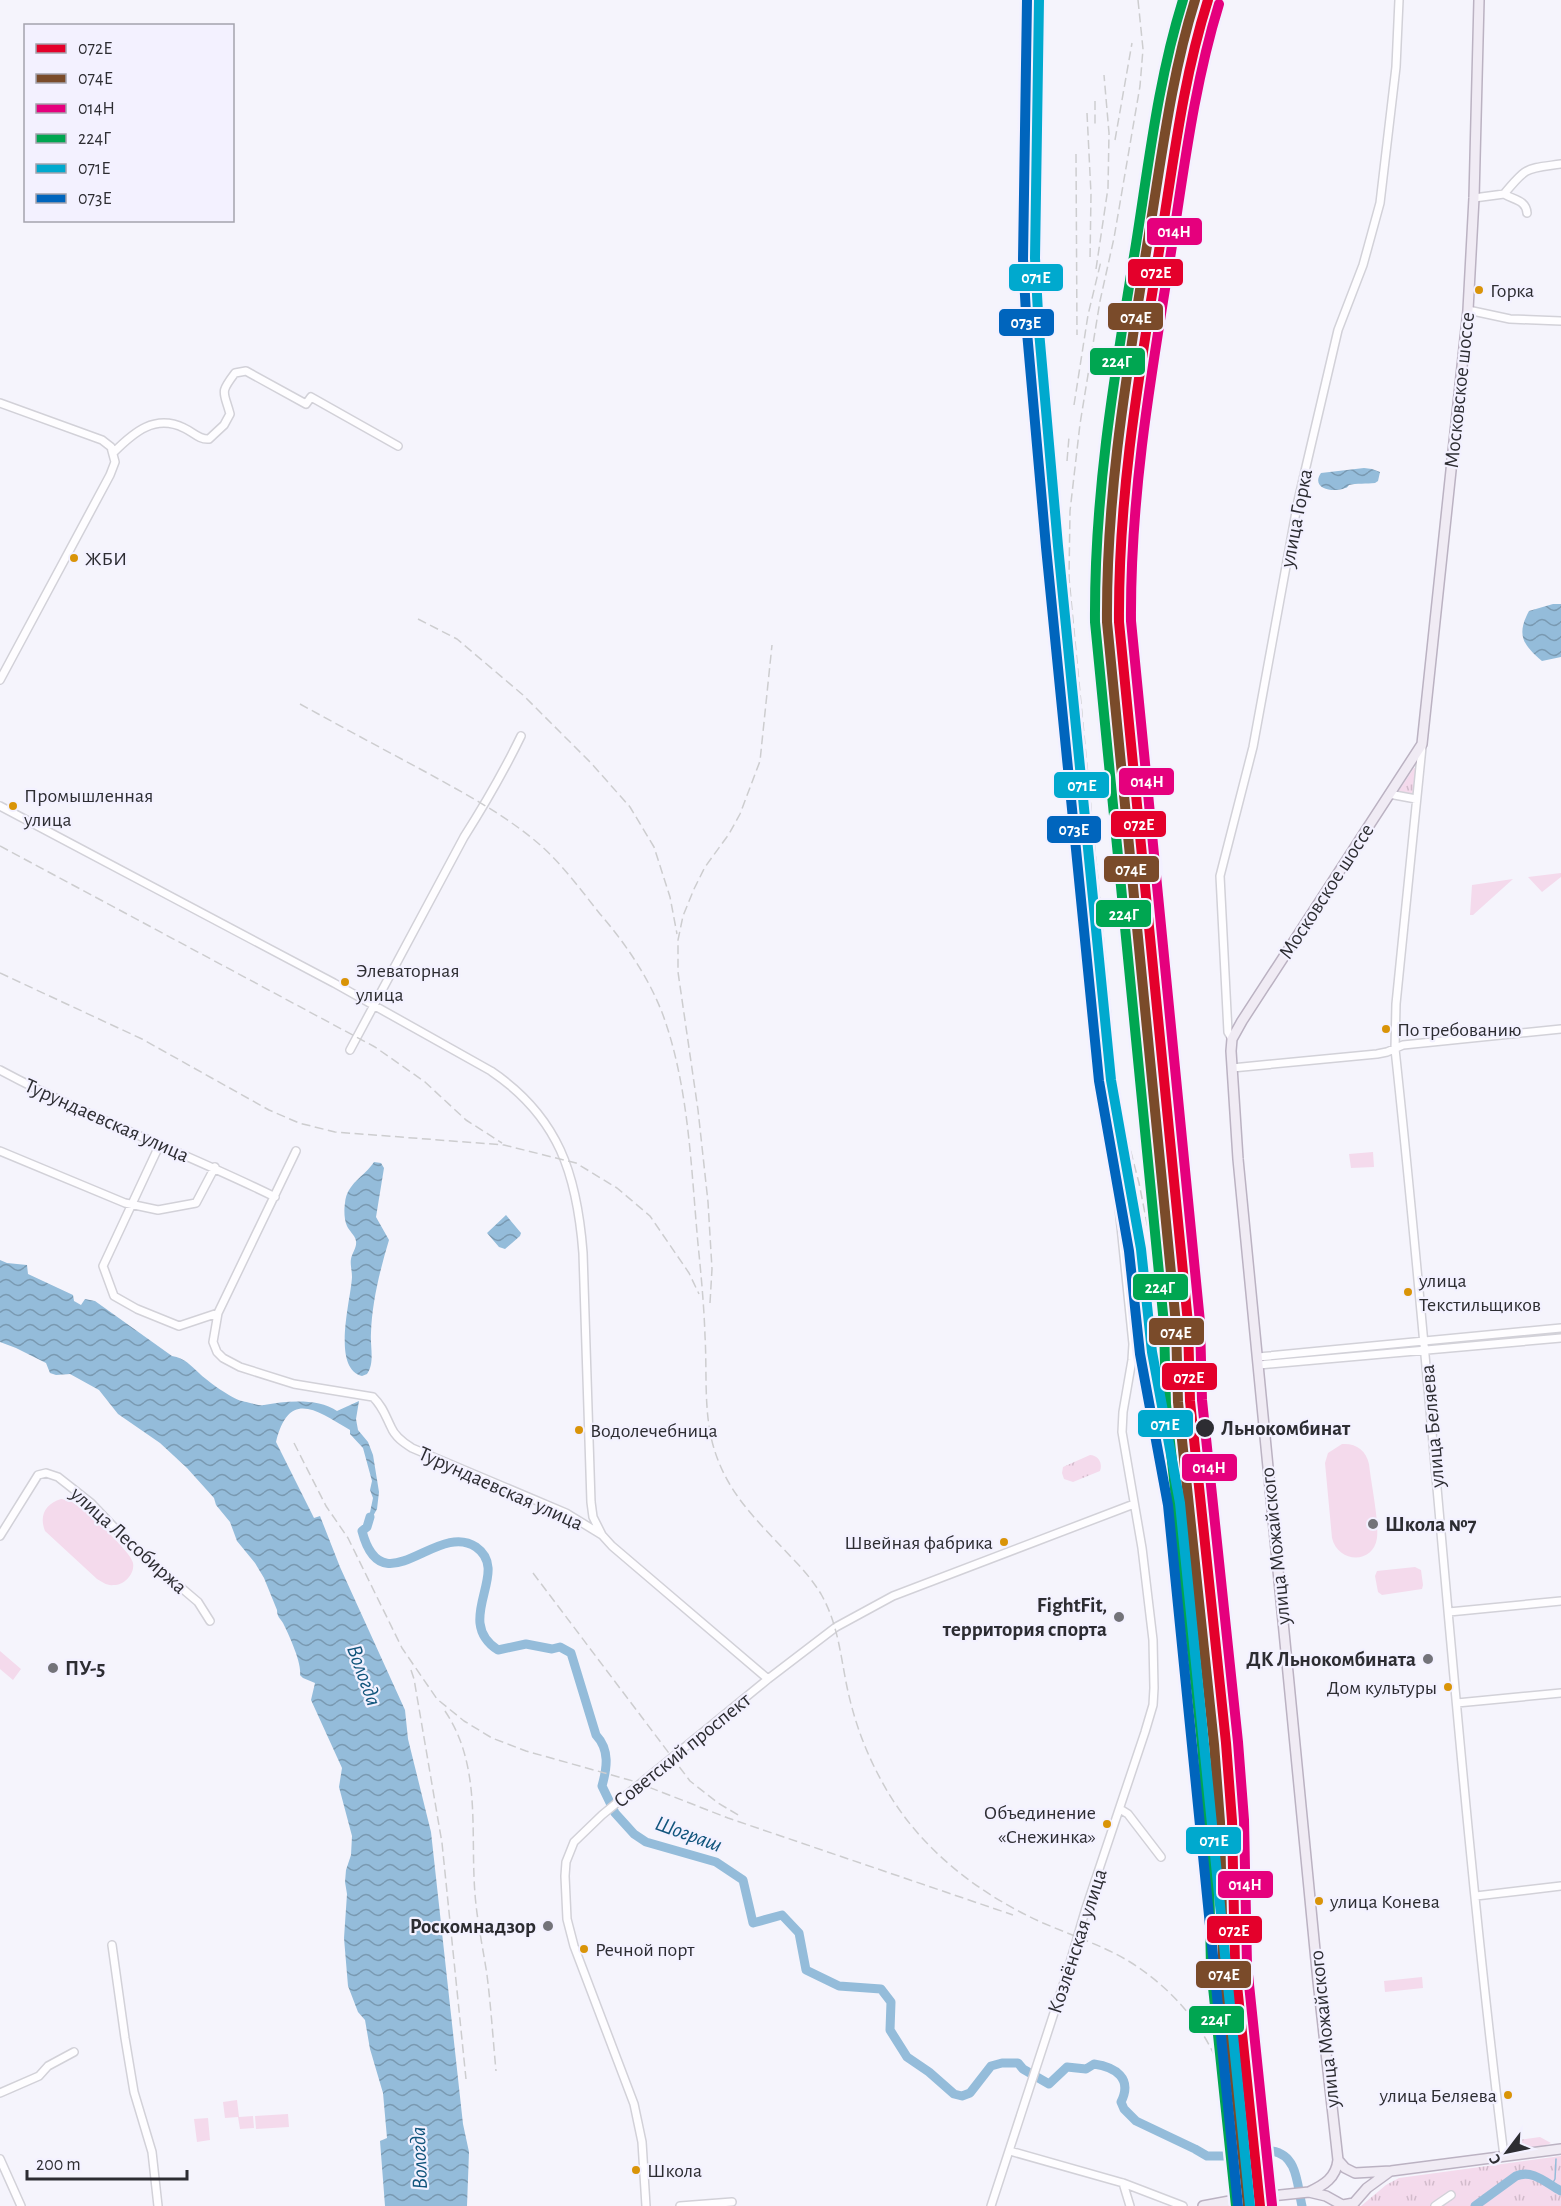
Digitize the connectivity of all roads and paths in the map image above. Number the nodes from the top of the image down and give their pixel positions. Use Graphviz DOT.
graph roads {
  1 [pos="1028,0"];
  2 [pos="1399,0"];
  3 [pos="1479,0"];
  4 [pos="1561,164"];
  5 [pos="1504,194"];
  6 [pos="1474,198"];
  7 [pos="1527,213"];
  8 [pos="1468,310"];
  9 [pos="1561,321"];
  10 [pos="0,403"];
  11 [pos="398,446"];
  12 [pos="114,452"];
  13 [pos="0,680"];
  14 [pos="520,736"];
  15 [pos="1422,744"];
  16 [pos="1389,794"];
  17 [pos="1416,799"];
  18 [pos="0,806"];
  19 [pos="375,1007"];
  20 [pos="1561,1029"];
  21 [pos="1232,1039"];
  22 [pos="1395,1049"];
  23 [pos="350,1050"];
  24 [pos="1232,1068"];
  25 [pos="0,1070"];
  26 [pos="159,1146"];
  27 [pos="0,1152"];
  28 [pos="296,1152"];
  29 [pos="215,1167"];
  30 [pos="275,1197"];
  31 [pos="131,1205"];
  32 [pos="218,1312"];
  33 [pos="1561,1328"];
  34 [pos="1561,1338"];
  35 [pos="1424,1341"];
  36 [pos="1425,1349"];
  37 [pos="1258,1361"];
  38 [pos="1130,1506"];
  39 [pos="602,1535"];
  40 [pos="0,1536"];
  41 [pos="1561,1601"];
  42 [pos="1449,1612"];
  43 [pos="210,1621"];
  44 [pos="768,1679"];
  45 [pos="1561,1693"];
  46 [pos="1457,1703"];
  47 [pos="1120,1809"];
  48 [pos="1161,1857"];
  49 [pos="1561,1886"];
  50 [pos="1476,1896"];
  51 [pos="112,1945"];
  52 [pos="74,2052"];
  53 [pos="0,2093"];
  54 [pos="1561,2149"];
  55 [pos="1010,2151"];
  56 [pos="1337,2155"];
  57 [pos="1504,2156"];
  58 [pos="0,2159"];
  59 [pos="1391,2171"];
  60 [pos="1352,2172"];
  61 [pos="1366,2172"];
  62 [pos="1331,2178"];
  63 [pos="1123,2183"];
  64 [pos="1307,2193"];
  65 [pos="1362,2194"];
  66 [pos="1451,2195"];
  67 [pos="1271,2196"];
  68 [pos="1235,2200"];
  69 [pos="1333,2200"];
  70 [pos="732,2202"];
  71 [pos="1354,2204"];
  72 [pos="21,2206"];
  73 [pos="158,2206"];
  74 [pos="646,2206"];
  75 [pos="680,2206"];
  76 [pos="992,2206"];
  77 [pos="1130,2206"];
  78 [pos="1183,2206"];
  79 [pos="1203,2206"];
  80 [pos="1343,2206"];
  81 [pos="1435,2206"];
  1 -- 38 [label="street, Козлёнская улица"];
  2 -- 21 [label="street, улица Горка"];
  3 -- 6 [label="main road, Московское шоссе"];
  4 -- 5 [label="street"];
  5 -- 6 [label="street"];
  5 -- 7 [label="street"];
  6 -- 8 [label="main road, Московское шоссе"];
  8 -- 9 [label="street"];
  8 -- 15 [label="main road, Московское шоссе"];
  10 -- 12 [label="street"];
  11 -- 12 [label="street"];
  12 -- 13 [label="street"];
  14 -- 19 [label="street"];
  15 -- 16 [label="main road, Московское шоссе"];
  15 -- 17 [label="street, Московское шоссе"];
  16 -- 17 [label="street"];
  16 -- 21 [label="main road, Московское шоссе"];
  17 -- 22 [label="street, Московское шоссе"];
  18 -- 19 [label="street"];
  19 -- 23 [label="street"];
  19 -- 39 [label="street"];
  20 -- 22 [label="street"];
  21 -- 24 [label="main road, улица Можайского"];
  22 -- 24 [label="street"];
  22 -- 35 [label="street, улица Беляева"];
  24 -- 37 [label="main road, улица Можайского"];
  25 -- 26 [label="street, Турундаевская улица"];
  26 -- 29 [label="street, Турундаевская улица"];
  26 -- 31 [label="street"];
  27 -- 31 [label="street"];
  28 -- 30 [label="street"];
  29 -- 30 [label="street, Турундаевская улица"];
  29 -- 31 [label="street"];
  30 -- 32 [label="street"];
  31 -- 32 [label="street"];
  32 -- 39 [label="street, Турундаевская улица"];
  33 -- 35 [label="street"];
  34 -- 36 [label="street"];
  35 -- 36 [label="street, улица Беляева"];
  35 -- 37 [label="street"];
  36 -- 37 [label="street"];
  36 -- 42 [label="street, улица Беляева"];
  37 -- 56 [label="main road, улица Можайского"];
  38 -- 44 [label="street, Советский проспект"];
  38 -- 47 [label="street, Козлёнская улица"];
  39 -- 44 [label="street, Турундаевская улица"];
  40 -- 43 [label="street, улица Лесобиржа"];
  41 -- 42 [label="street"];
  42 -- 46 [label="street, улица Беляева"];
  44 -- 74 [label="street, Советский проспект"];
  45 -- 46 [label="street"];
  46 -- 50 [label="street, улица Беляева"];
  47 -- 48 [label="street"];
  47 -- 55 [label="street, Козлёнская улица"];
  49 -- 50 [label="street"];
  50 -- 57 [label="street, улица Беляева"];
  51 -- 73 [label="street"];
  52 -- 53 [label="street"];
  54 -- 57 [label="main road"];
  55 -- 63 [label="street"];
  55 -- 76 [label="street, Козлёнская улица"];
  56 -- 60 [label="main road"];
  56 -- 61 [label="main road"];
  56 -- 62 [label="main road"];
  57 -- 59 [label="main road"];
  58 -- 72 [label="street"];
  59 -- 61 [label="main road"];
  59 -- 65 [label="main road"];
  60 -- 61 [label="main road"];
  60 -- 62 [label="main road"];
  60 -- 65 [label="main road"];
  62 -- 64 [label="main road"];
  62 -- 69 [label="main road"];
  63 -- 77 [label="street"];
  63 -- 78 [label="street"];
  64 -- 67 [label="main road"];
  64 -- 69 [label="main road"];
  65 -- 71 [label="main road"];
  66 -- 81 [label="street"];
  68 -- 79 [label="main road"];
  69 -- 80 [label="main road"];
  70 -- 75 [label="street"];
  71 -- 80 [label="main road"];
}
